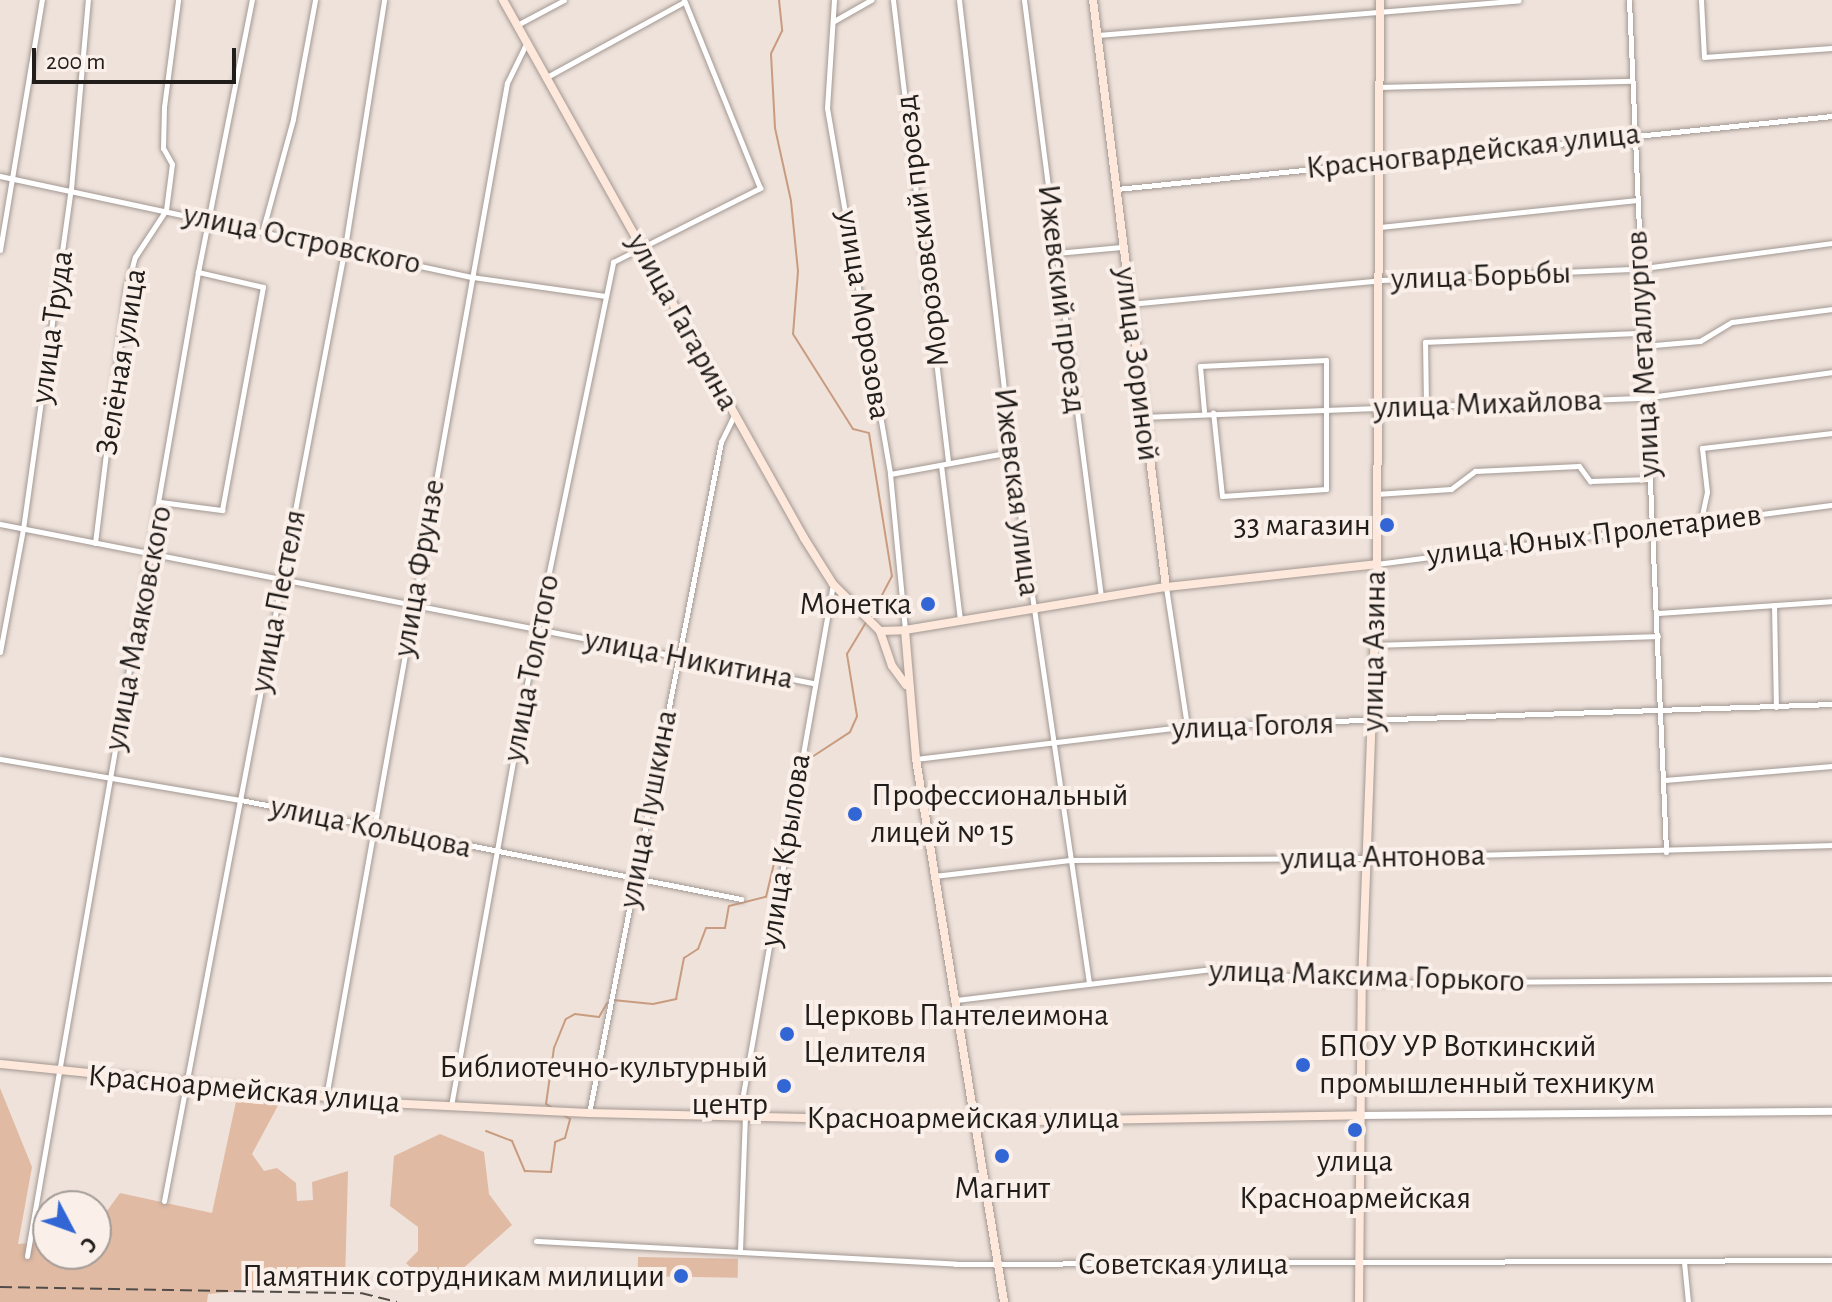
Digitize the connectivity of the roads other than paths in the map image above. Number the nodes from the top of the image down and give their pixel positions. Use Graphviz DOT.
graph roads {
  1 [pos="42,0"];
  2 [pos="88,0"];
  3 [pos="178,0"];
  4 [pos="252,0"];
  5 [pos="315,0"];
  6 [pos="384,0"];
  7 [pos="503,0"];
  8 [pos="564,0"];
  9 [pos="834,0"];
  10 [pos="871,0"];
  11 [pos="893,0"];
  12 [pos="959,0"];
  13 [pos="1024,0"];
  14 [pos="1093,0"];
  15 [pos="1519,0"];
  16 [pos="1629,0"];
  17 [pos="1701,0"];
  18 [pos="684,1"];
  19 [pos="1380,4"];
  20 [pos="833,22"];
  21 [pos="517,25"];
  22 [pos="1096,35"];
  23 [pos="527,43"];
  24 [pos="1832,48"];
  25 [pos="545,78"];
  26 [pos="1631,81"];
  27 [pos="1380,87"];
  28 [pos="1832,116"];
  29 [pos="1632,134"];
  30 [pos="1379,161"];
  31 [pos="0,176"];
  32 [pos="13,179"];
  33 [pos="71,189"];
  34 [pos="1114,189"];
  35 [pos="1635,200"];
  36 [pos="166,210"];
  37 [pos="210,219"];
  38 [pos="1380,227"];
  39 [pos="263,229"];
  40 [pos="1832,243"];
  41 [pos="345,247"];
  42 [pos="1122,247"];
  43 [pos="643,248"];
  44 [pos="0,250"];
  45 [pos="1056,253"];
  46 [pos="1637,269"];
  47 [pos="198,272"];
  48 [pos="472,277"];
  49 [pos="1381,280"];
  50 [pos="605,296"];
  51 [pos="1129,304"];
  52 [pos="1832,309"];
  53 [pos="1641,333"];
  54 [pos="1643,346"];
  55 [pos="1832,372"];
  56 [pos="1643,398"];
  57 [pos="1426,404"];
  58 [pos="1378,408"];
  59 [pos="1204,411"];
  60 [pos="1213,412"];
  61 [pos="1326,413"];
  62 [pos="735,414"];
  63 [pos="1143,417"];
  64 [pos="1832,433"];
  65 [pos="1011,452"];
  66 [pos="948,462"];
  67 [pos="941,465"];
  68 [pos="890,474"];
  69 [pos="1649,479"];
  70 [pos="1376,494"];
  71 [pos="161,502"];
  72 [pos="1832,505"];
  73 [pos="1701,520"];
  74 [pos="0,524"];
  75 [pos="1652,527"];
  76 [pos="23,529"];
  77 [pos="95,543"];
  78 [pos="153,554"];
  79 [pos="1377,564"];
  80 [pos="281,581"];
  81 [pos="833,584"];
  82 [pos="1166,587"];
  83 [pos="1101,598"];
  84 [pos="1832,601"];
  85 [pos="412,605"];
  86 [pos="1774,605"];
  87 [pos="1033,609"];
  88 [pos="1657,613"];
  89 [pos="961,621"];
  90 [pos="537,630"];
  91 [pos="905,630"];
  92 [pos="880,631"];
  93 [pos="1658,636"];
  94 [pos="1374,645"];
  95 [pos="0,652"];
  96 [pos="678,657"];
  97 [pos="813,683"];
  98 [pos="906,685"];
  99 [pos="1832,704"];
  100 [pos="1776,707"];
  101 [pos="1662,713"];
  102 [pos="1373,721"];
  103 [pos="1187,726"];
  104 [pos="1053,740"];
  105 [pos="0,759"];
  106 [pos="916,759"];
  107 [pos="1832,766"];
  108 [pos="109,780"];
  109 [pos="1664,780"];
  110 [pos="241,800"];
  111 [pos="374,829"];
  112 [pos="1832,845"];
  113 [pos="495,852"];
  114 [pos="1666,852"];
  115 [pos="1366,858"];
  116 [pos="1070,860"];
  117 [pos="934,876"];
  118 [pos="633,878"];
  119 [pos="741,899"];
  120 [pos="1832,979"];
  121 [pos="1089,983"];
  122 [pos="1362,983"];
  123 [pos="952,1000"];
  124 [pos="0,1064"];
  125 [pos="59,1072"];
  126 [pos="187,1083"];
  127 [pos="326,1097"];
  128 [pos="451,1107"];
  129 [pos="1832,1111"];
  130 [pos="589,1113"];
  131 [pos="1361,1115"];
  132 [pos="742,1117"];
  133 [pos="975,1122"];
  134 [pos="164,1201"];
  135 [pos="536,1241"];
  136 [pos="740,1251"];
  137 [pos="27,1256"];
  138 [pos="1832,1260"];
  139 [pos="1684,1262"];
  140 [pos="998,1264"];
  141 [pos="1361,1266"];
  142 [pos="1004,1302"];
  143 [pos="1359,1302"];
  144 [pos="1688,1302"];
  1 -- 32 [label="street"];
  2 -- 33 [label="street, улица Труда"];
  3 -- 36 [label="street, Зелёная улица"];
  4 -- 37 [label="street, улица Маяковского"];
  5 -- 39 [label="street"];
  6 -- 41 [label="street, улица Пестеля"];
  7 -- 21 [label="main road, улица Гагарина"];
  8 -- 21 [label="street"];
  9 -- 20 [label="street, улица Морозова"];
  10 -- 20 [label="street"];
  11 -- 66 [label="street, Морозовский проезд"];
  12 -- 65 [label="street, Ижевская улица"];
  13 -- 45 [label="street, Ижевский проезд"];
  14 -- 22 [label="main road, улица Зориной"];
  15 -- 19 [label="street"];
  16 -- 26 [label="street, улица Металлургов"];
  17 -- 24 [label="street"];
  18 -- 25 [label="street"];
  18 -- 43 [label="street"];
  19 -- 22 [label="street"];
  19 -- 27 [label="main road, улица Азина"];
  20 -- 68 [label="street, улица Морозова"];
  21 -- 23 [label="main road, улица Гагарина"];
  22 -- 34 [label="main road, улица Зориной"];
  23 -- 25 [label="main road, улица Гагарина"];
  23 -- 48 [label="street, улица Фрунзе"];
  25 -- 43 [label="main road, улица Гагарина"];
  26 -- 27 [label="street"];
  26 -- 29 [label="street, улица Металлургов"];
  27 -- 30 [label="main road, улица Азина"];
  28 -- 29 [label="street, Красногвардейская улица"];
  29 -- 30 [label="street, Красногвардейская улица"];
  29 -- 35 [label="street, улица Металлургов"];
  30 -- 34 [label="street, Красногвардейская улица"];
  30 -- 38 [label="main road, улица Азина"];
  31 -- 32 [label="street, улица Островского"];
  32 -- 33 [label="street, улица Островского"];
  32 -- 44 [label="street"];
  33 -- 36 [label="street, улица Островского"];
  33 -- 76 [label="street, улица Труда"];
  34 -- 42 [label="main road, улица Зориной"];
  35 -- 38 [label="street"];
  35 -- 46 [label="street, улица Металлургов"];
  36 -- 37 [label="street, улица Островского"];
  36 -- 77 [label="street, Зелёная улица"];
  37 -- 39 [label="street, улица Островского"];
  37 -- 47 [label="street, улица Маяковского"];
  38 -- 49 [label="main road, улица Азина"];
  39 -- 41 [label="street, улица Островского"];
  40 -- 46 [label="street, улица Борьбы"];
  41 -- 48 [label="street, улица Островского"];
  41 -- 80 [label="street, улица Пестеля"];
  42 -- 45 [label="street"];
  42 -- 51 [label="main road, улица Зориной"];
  43 -- 50 [label="street, улица Толстого"];
  43 -- 62 [label="main road, улица Гагарина"];
  45 -- 83 [label="street, Ижевский проезд"];
  46 -- 49 [label="street, улица Борьбы"];
  46 -- 53 [label="street, улица Металлургов"];
  47 -- 71 [label="street, улица Маяковского"];
  47 -- 71 [label="street"];
  48 -- 50 [label="street, улица Островского"];
  48 -- 85 [label="street, улица Фрунзе"];
  49 -- 51 [label="street, улица Борьбы"];
  49 -- 58 [label="main road, улица Азина"];
  50 -- 90 [label="street, улица Толстого"];
  51 -- 63 [label="main road, улица Зориной"];
  52 -- 54 [label="street"];
  53 -- 54 [label="street, улица Металлургов"];
  53 -- 57 [label="street"];
  54 -- 56 [label="street, улица Металлургов"];
  55 -- 56 [label="street, улица Михайлова"];
  56 -- 57 [label="street, улица Михайлова"];
  56 -- 69 [label="street, улица Металлургов"];
  57 -- 58 [label="street, улица Михайлова"];
  58 -- 61 [label="street, улица Михайлова"];
  58 -- 70 [label="main road, улица Азина"];
  59 -- 60 [label="street, улица Михайлова"];
  59 -- 61 [label="street"];
  59 -- 63 [label="street, улица Михайлова"];
  60 -- 61 [label="street, улица Михайлова"];
  60 -- 61 [label="street"];
  62 -- 81 [label="main road, улица Гагарина"];
  62 -- 96 [label="street, улица Пушкина"];
  63 -- 82 [label="main road, улица Зориной"];
  64 -- 73 [label="street"];
  65 -- 66 [label="street"];
  65 -- 87 [label="street, Ижевская улица"];
  66 -- 67 [label="street"];
  67 -- 68 [label="street"];
  67 -- 89 [label="street"];
  68 -- 91 [label="street, улица Морозова"];
  69 -- 70 [label="street"];
  69 -- 75 [label="street, улица Металлургов"];
  70 -- 79 [label="main road, улица Азина"];
  71 -- 78 [label="street, улица Маяковского"];
  72 -- 73 [label="street, улица Юных Пролетариев"];
  73 -- 75 [label="street, улица Юных Пролетариев"];
  74 -- 76 [label="street, улица Никитина"];
  75 -- 79 [label="street, улица Юных Пролетариев"];
  75 -- 88 [label="street, улица Металлургов"];
  76 -- 77 [label="street, улица Никитина"];
  76 -- 95 [label="street, улица Труда"];
  77 -- 78 [label="street, улица Никитина"];
  78 -- 80 [label="street, улица Никитина"];
  78 -- 108 [label="street, улица Маяковского"];
  79 -- 82 [label="main road, улица Юных Пролетариев"];
  79 -- 94 [label="main road, улица Азина"];
  80 -- 85 [label="street, улица Никитина"];
  80 -- 110 [label="street, улица Пестеля"];
  81 -- 92 [label="main road, улица Гагарина"];
  81 -- 97 [label="street, улица Крылова"];
  82 -- 83 [label="main road, улица Юных Пролетариев"];
  82 -- 103 [label="street, улица Зориной"];
  83 -- 87 [label="main road, улица Юных Пролетариев"];
  84 -- 86 [label="street"];
  85 -- 90 [label="street, улица Никитина"];
  85 -- 111 [label="street, улица Фрунзе"];
  86 -- 88 [label="street"];
  86 -- 100 [label="street"];
  87 -- 89 [label="main road, улица Юных Пролетариев"];
  87 -- 104 [label="street, Ижевская улица"];
  88 -- 93 [label="street, улица Металлургов"];
  89 -- 91 [label="main road, улица Юных Пролетариев"];
  90 -- 96 [label="street, улица Никитина"];
  90 -- 113 [label="street, улица Толстого"];
  91 -- 92 [label="main road, улица Юных Пролетариев"];
  91 -- 98 [label="main road"];
  92 -- 98 [label="main road"];
  93 -- 94 [label="street"];
  93 -- 101 [label="street, улица Металлургов"];
  94 -- 102 [label="main road, улица Азина"];
  96 -- 97 [label="street, улица Никитина"];
  96 -- 118 [label="street, улица Пушкина"];
  97 -- 132 [label="street, улица Крылова"];
  98 -- 106 [label="main road"];
  99 -- 100 [label="street, улица Гоголя"];
  100 -- 101 [label="street, улица Гоголя"];
  101 -- 102 [label="street, улица Гоголя"];
  101 -- 109 [label="street, улица Металлургов"];
  102 -- 103 [label="street, улица Гоголя"];
  102 -- 115 [label="main road, улица Азина"];
  103 -- 104 [label="street, улица Гоголя"];
  104 -- 106 [label="street, улица Гоголя"];
  104 -- 116 [label="street, Ижевская улица"];
  105 -- 108 [label="street, улица Кольцова"];
  106 -- 117 [label="main road"];
  107 -- 109 [label="street"];
  108 -- 110 [label="street, улица Кольцова"];
  108 -- 125 [label="street, улица Маяковского"];
  109 -- 114 [label="street, улица Металлургов"];
  110 -- 111 [label="street, улица Кольцова"];
  110 -- 126 [label="street, улица Пестеля"];
  111 -- 113 [label="street, улица Кольцова"];
  111 -- 127 [label="street, улица Фрунзе"];
  112 -- 114 [label="street, улица Антонова"];
  113 -- 118 [label="street, улица Кольцова"];
  113 -- 128 [label="street, улица Толстого"];
  114 -- 115 [label="street, улица Антонова"];
  115 -- 116 [label="street, улица Антонова"];
  115 -- 122 [label="main road, улица Азина"];
  116 -- 117 [label="street, улица Антонова"];
  116 -- 121 [label="street, Ижевская улица"];
  117 -- 123 [label="main road"];
  118 -- 119 [label="street, улица Кольцова"];
  118 -- 130 [label="street, улица Пушкина"];
  120 -- 122 [label="street, улица Максима Горького"];
  121 -- 122 [label="street, улица Максима Горького"];
  121 -- 123 [label="street, улица Максима Горького"];
  122 -- 131 [label="main road, улица Азина"];
  123 -- 133 [label="main road"];
  124 -- 125 [label="main road, Красноармейская улица"];
  125 -- 126 [label="main road, Красноармейская улица"];
  125 -- 137 [label="street, улица Маяковского"];
  126 -- 127 [label="main road, Красноармейская улица"];
  126 -- 134 [label="street, улица Пестеля"];
  127 -- 128 [label="main road, Красноармейская улица"];
  128 -- 130 [label="main road, Красноармейская улица"];
  129 -- 131 [label="street, Красноармейская улица"];
  130 -- 132 [label="main road, Красноармейская улица"];
  131 -- 133 [label="main road, Красноармейская улица"];
  131 -- 141 [label="main road, улица Азина"];
  132 -- 133 [label="main road, Красноармейская улица"];
  132 -- 136 [label="street, улица Крылова"];
  133 -- 140 [label="main road"];
  135 -- 136 [label="street, Советская улица"];
  136 -- 140 [label="street, Советская улица"];
  138 -- 139 [label="street, Советская улица"];
  139 -- 141 [label="street, Советская улица"];
  139 -- 144 [label="street"];
  140 -- 141 [label="street, Советская улица"];
  140 -- 142 [label="main road"];
  141 -- 143 [label="main road, улица Азина"];
}
